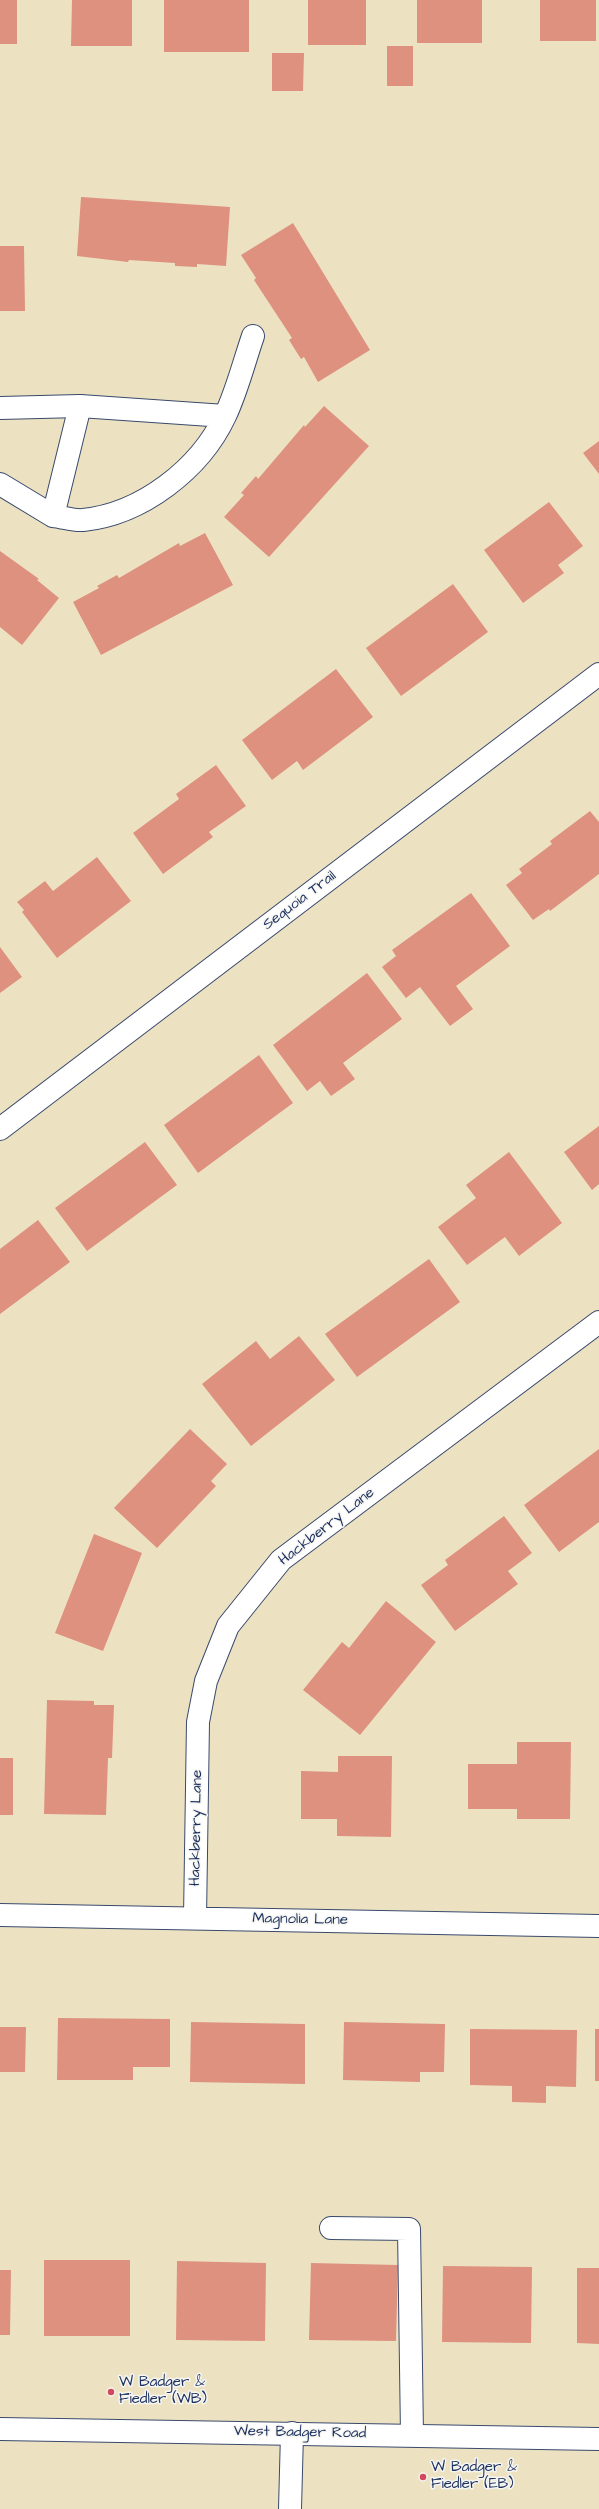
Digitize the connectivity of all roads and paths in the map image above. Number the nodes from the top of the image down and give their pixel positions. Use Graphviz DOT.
graph roads {
  1 [pos="253,336"];
  2 [pos="80,406"];
  3 [pos="0,408"];
  4 [pos="226,416"];
  5 [pos="0,484"];
  6 [pos="53,516"];
  7 [pos="599,674"];
  8 [pos="0,1129"];
  9 [pos="599,1322"];
  10 [pos="0,1915"];
  11 [pos="195,1918"];
  12 [pos="599,1926"];
  13 [pos="331,2228"];
  14 [pos="0,2429"];
  15 [pos="292,2433"];
  16 [pos="412,2435"];
  17 [pos="599,2439"];
  18 [pos="290,2509"];
  1 -- 4 [label="street"];
  2 -- 3 [label="street"];
  2 -- 4 [label="street"];
  2 -- 6 [label="street"];
  4 -- 6 [label="street"];
  5 -- 6 [label="street"];
  7 -- 8 [label="street, Sequoia Trail"];
  9 -- 11 [label="street, Hackberry Lane"];
  10 -- 11 [label="street, Magnolia Lane"];
  11 -- 12 [label="street, Magnolia Lane"];
  13 -- 16 [label="street"];
  14 -- 15 [label="street, West Badger Road"];
  15 -- 16 [label="street, West Badger Road"];
  15 -- 18 [label="street"];
  16 -- 17 [label="street, West Badger Road"];
}
